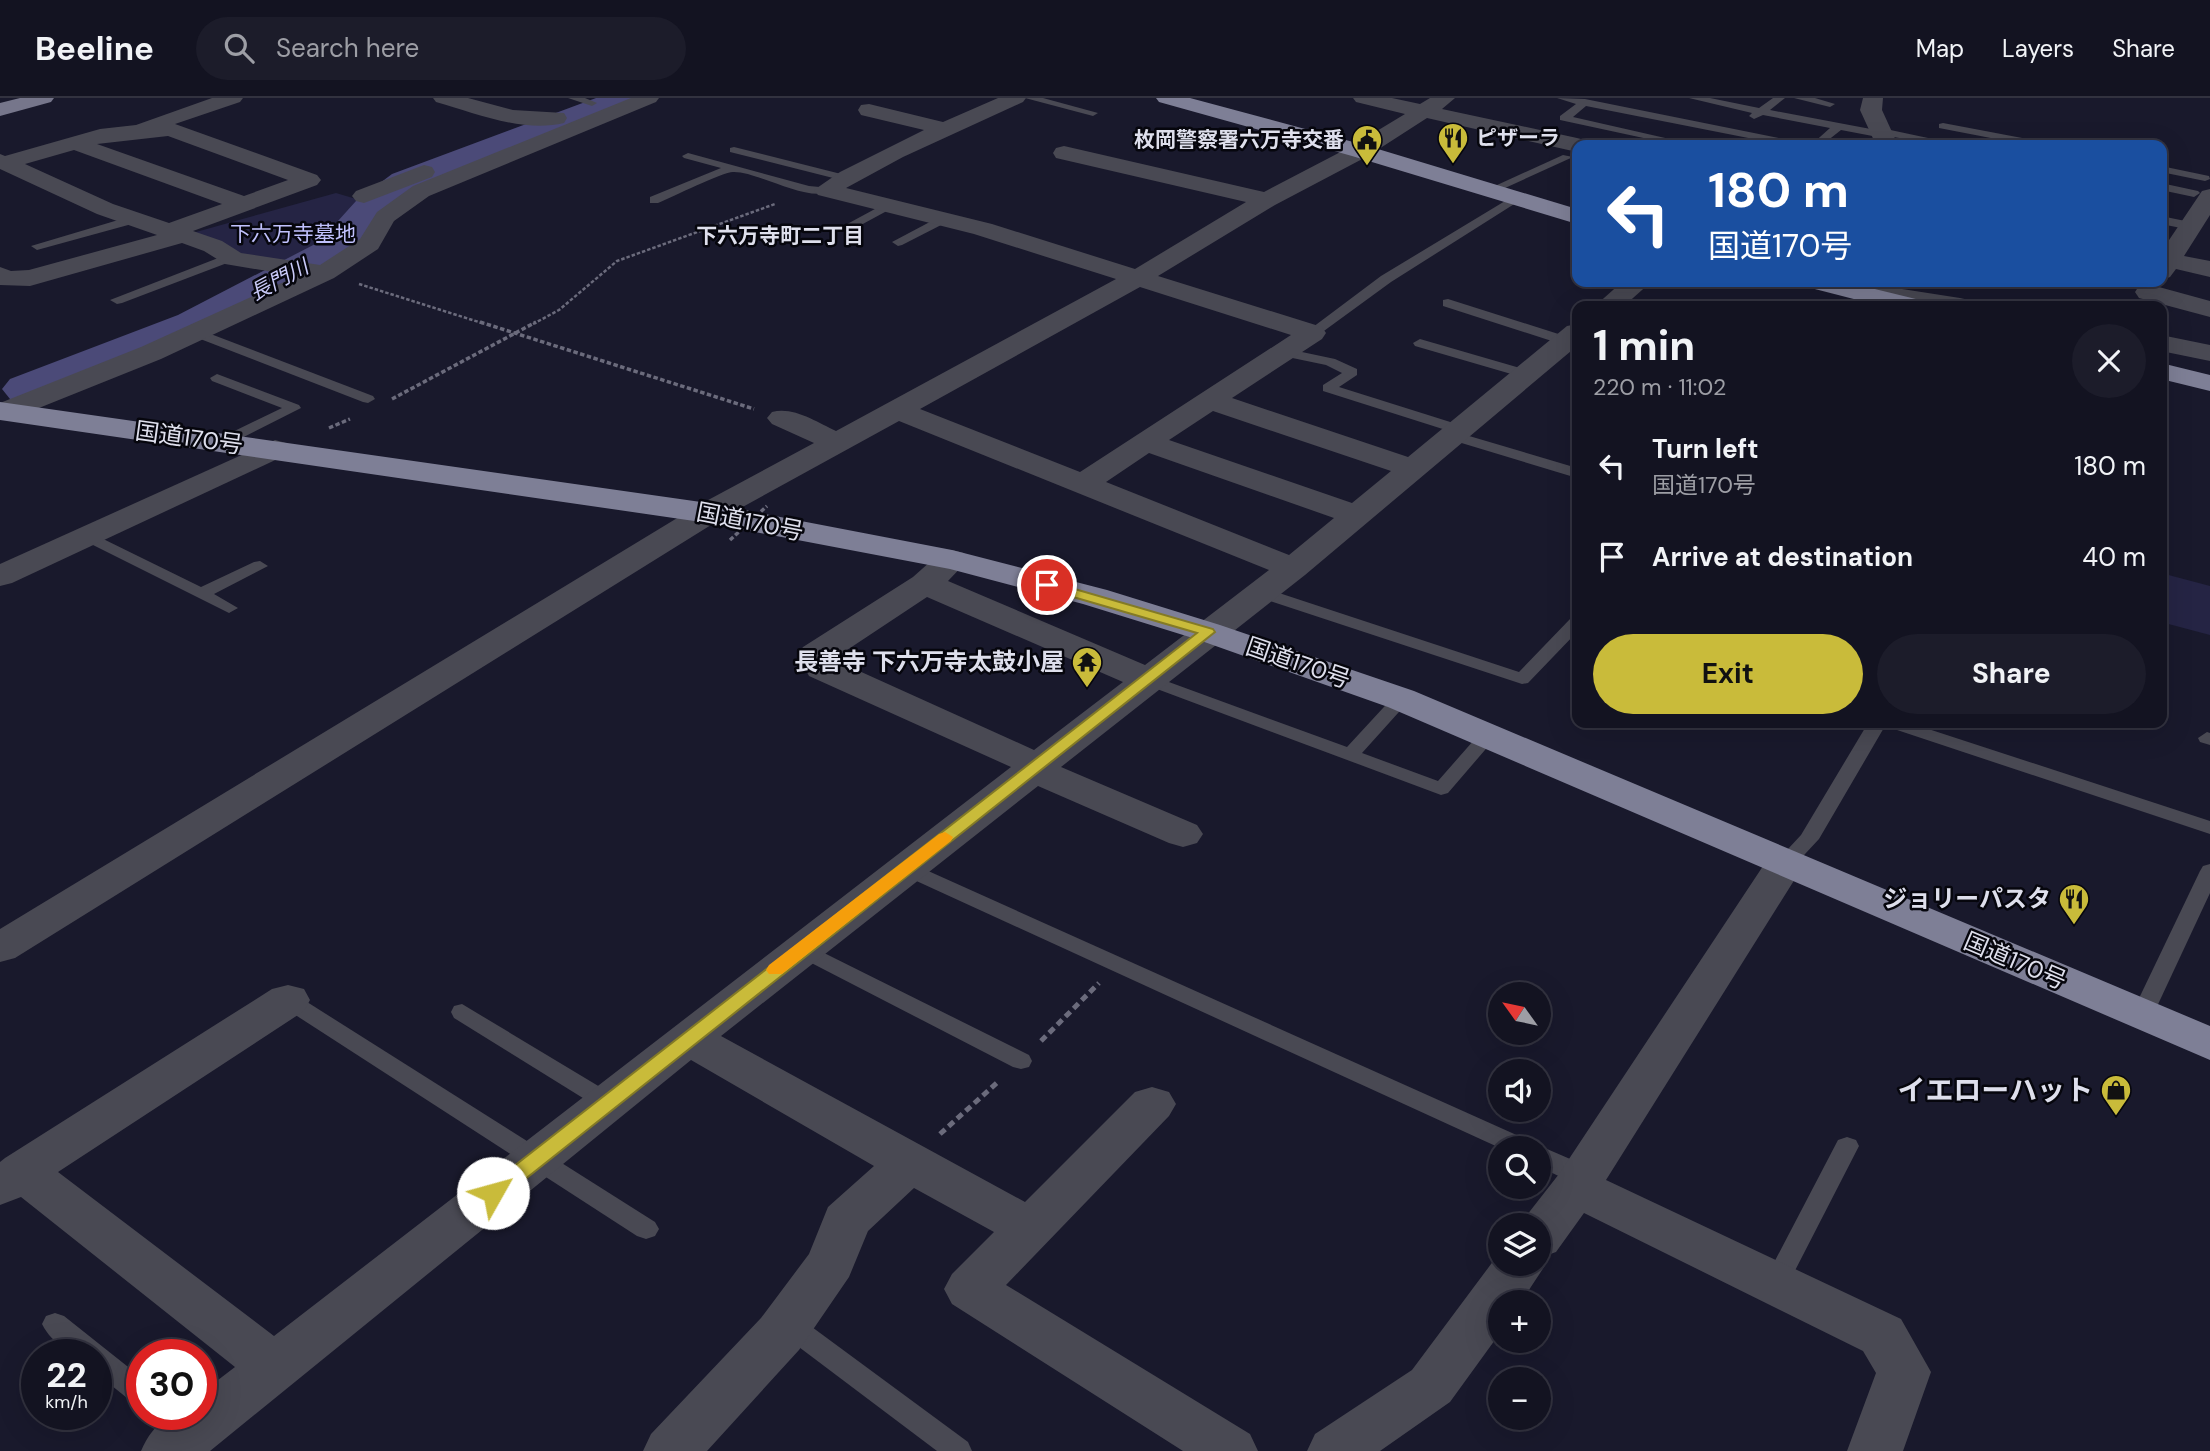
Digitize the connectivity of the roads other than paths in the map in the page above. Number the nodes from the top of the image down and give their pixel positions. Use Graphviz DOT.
graph roads {
  1 [pos="44,98"];
  2 [pos="232,98"];
  3 [pos="443,98"];
  4 [pos="649,98"];
  5 [pos="1016,98"];
  6 [pos="1030,98"];
  7 [pos="1166,98"];
  8 [pos="1363,98"];
  9 [pos="1445,98"];
  10 [pos="1562,98"];
  11 [pos="1694,98"];
  12 [pos="1780,98"];
  13 [pos="1799,98"];
  14 [pos="1873,98"];
  15 [pos="590,100"];
  16 [pos="1585,102"];
  17 [pos="1830,104"];
  18 [pos="0,110"];
  19 [pos="870,110"];
  20 [pos="1426,111"];
  21 [pos="1760,112"];
  22 [pos="1093,113"];
  23 [pos="556,118"];
  24 [pos="1943,126"];
  25 [pos="1838,127"];
  26 [pos="946,129"];
  27 [pos="141,131"];
  28 [pos="1734,131"];
  29 [pos="1884,137"];
  30 [pos="1667,140"];
  31 [pos="1776,140"];
  32 [pos="1822,140"];
  33 [pos="1911,140"];
  34 [pos="2017,140"];
  35 [pos="75,143"];
  36 [pos="734,150"];
  37 [pos="1360,151"];
  38 [pos="1569,151"];
  39 [pos="1064,153"];
  40 [pos="688,156"];
  41 [pos="5,166"];
  42 [pos="732,168"];
  43 [pos="2167,172"];
  44 [pos="835,184"];
  45 [pos="2167,186"];
  46 [pos="2203,189"];
  47 [pos="1490,191"];
  48 [pos="364,196"];
  49 [pos="1515,199"];
  50 [pos="654,200"];
  51 [pos="1267,200"];
  52 [pos="244,204"];
  53 [pos="890,206"];
  54 [pos="1572,216"];
  55 [pos="135,219"];
  56 [pos="943,219"];
  57 [pos="2167,221"];
  58 [pos="2191,226"];
  59 [pos="844,229"];
  60 [pos="176,233"];
  61 [pos="898,242"];
  62 [pos="37,246"];
  63 [pos="231,257"];
  64 [pos="2167,263"];
  65 [pos="2210,269"];
  66 [pos="325,273"];
  67 [pos="0,275"];
  68 [pos="1139,277"];
  69 [pos="2167,279"];
  70 [pos="1632,287"];
  71 [pos="1830,287"];
  72 [pos="1846,287"];
  73 [pos="2165,287"];
  74 [pos="117,300"];
  75 [pos="1858,300"];
  76 [pos="1614,301"];
  77 [pos="1930,301"];
  78 [pos="1448,303"];
  79 [pos="2210,309"];
  80 [pos="195,332"];
  81 [pos="1312,333"];
  82 [pos="1571,336"];
  83 [pos="1420,344"];
  84 [pos="2167,345"];
  85 [pos="1283,352"];
  86 [pos="2210,353"];
  87 [pos="2167,372"];
  88 [pos="1525,374"];
  89 [pos="217,378"];
  90 [pos="2210,383"];
  91 [pos="368,399"];
  92 [pos="1210,400"];
  93 [pos="898,410"];
  94 [pos="2,412"];
  95 [pos="782,418"];
  96 [pos="1454,432"];
  97 [pos="223,442"];
  98 [pos="1146,442"];
  99 [pos="840,443"];
  100 [pos="275,449"];
  101 [pos="1412,468"];
  102 [pos="1572,471"];
  103 [pos="1082,484"];
  104 [pos="1355,515"];
  105 [pos="719,527"];
  106 [pos="89,537"];
  107 [pos="952,560"];
  108 [pos="260,566"];
  109 [pos="1293,568"];
  110 [pos="0,576"];
  111 [pos="925,584"];
  112 [pos="1261,592"];
  113 [pos="201,594"];
  114 [pos="229,608"];
  115 [pos="1572,627"];
  116 [pos="1208,632"];
  117 [pos="1147,679"];
  118 [pos="1401,699"];
  119 [pos="1874,728"];
  120 [pos="1907,728"];
  121 [pos="1488,736"];
  122 [pos="1350,754"];
  123 [pos="1035,767"];
  124 [pos="2210,828"];
  125 [pos="1183,834"];
  126 [pos="1785,863"];
  127 [pos="906,868"];
  128 [pos="2210,871"];
  129 [pos="0,948"];
  130 [pos="802,949"];
  131 [pos="288,1000"];
  132 [pos="462,1012"];
  133 [pos="2141,1015"];
  134 [pos="688,1038"];
  135 [pos="2210,1044"];
  136 [pos="1021,1061"];
  137 [pos="607,1102"];
  138 [pos="1152,1104"];
  139 [pos="1498,1136"];
  140 [pos="1847,1146"];
  141 [pos="537,1159"];
  142 [pos="909,1163"];
  143 [pos="1565,1172"];
  144 [pos="11,1178"];
  145 [pos="1548,1213"];
  146 [pos="1030,1228"];
  147 [pos="646,1229"];
  148 [pos="1511,1276"];
  149 [pos="1776,1283"];
  150 [pos="55,1324"];
  151 [pos="788,1324"];
  152 [pos="74,1339"];
  153 [pos="274,1367"];
  154 [pos="112,1370"];
  155 [pos="126,1381"];
  156 [pos="175,1433"];
  157 [pos="670,1451"];
  158 [pos="958,1451"];
  159 [pos="1230,1451"];
  160 [pos="1335,1451"];
  161 [pos="1875,1451"];
  1 -- 18 [label="main road"];
  2 -- 27 [label="street"];
  3 -- 23 [label="street"];
  4 -- 66 [label="street"];
  5 -- 26 [label="street"];
  6 -- 22 [label="lane"];
  7 -- 37 [label="highway"];
  8 -- 20 [label="street"];
  9 -- 20 [label="street"];
  10 -- 16 [label="lane"];
  11 -- 21 [label="lane"];
  12 -- 21 [label="lane"];
  13 -- 17 [label="lane"];
  14 -- 29 [label="street"];
  15 -- 23 [label="street"];
  16 -- 28 [label="lane"];
  16 -- 30 [label="lane"];
  19 -- 26 [label="street"];
  20 -- 37 [label="street"];
  20 -- 38 [label="street"];
  21 -- 25 [label="lane"];
  21 -- 28 [label="lane"];
  23 -- 48 [label="street"];
  24 -- 34 [label="lane"];
  25 -- 29 [label="lane"];
  25 -- 32 [label="lane"];
  26 -- 44 [label="street"];
  27 -- 35 [label="street"];
  27 -- 52 [label="street"];
  28 -- 31 [label="lane"];
  29 -- 33 [label="lane"];
  35 -- 41 [label="street"];
  35 -- 52 [label="street"];
  36 -- 44 [label="lane"];
  37 -- 47 [label="highway"];
  37 -- 51 [label="street"];
  38 -- 47 [label="lane"];
  39 -- 51 [label="street"];
  40 -- 42 [label="lane"];
  41 -- 55 [label="street"];
  42 -- 44 [label="lane"];
  42 -- 50 [label="lane"];
  43 -- 46 [label="lane"];
  44 -- 53 [label="street"];
  45 -- 46 [label="lane"];
  46 -- 58 [label="street"];
  47 -- 49 [label="highway"];
  49 -- 54 [label="highway"];
  49 -- 81 [label="lane"];
  51 -- 68 [label="street"];
  52 -- 60 [label="street"];
  53 -- 56 [label="street"];
  53 -- 59 [label="lane"];
  55 -- 60 [label="street"];
  55 -- 62 [label="lane"];
  56 -- 61 [label="lane"];
  56 -- 68 [label="street"];
  57 -- 58 [label="lane"];
  58 -- 64 [label="street"];
  60 -- 63 [label="street"];
  60 -- 67 [label="street"];
  63 -- 66 [label="street"];
  63 -- 74 [label="lane"];
  65 -- 69 [label="street"];
  66 -- 80 [label="street"];
  68 -- 81 [label="street"];
  68 -- 93 [label="street"];
  70 -- 76 [label="street"];
  71 -- 75 [label="highway"];
  72 -- 77 [label="street"];
  73 -- 79 [label="street"];
  78 -- 82 [label="lane"];
  80 -- 91 [label="lane"];
  80 -- 94 [label="street"];
  81 -- 85 [label="street"];
  82 -- 88 [label="street"];
  83 -- 88 [label="lane"];
  84 -- 86 [label="street"];
  85 -- 92 [label="street"];
  85 -- 96 [label="lane"];
  87 -- 90 [label="highway"];
  88 -- 96 [label="street"];
  89 -- 97 [label="lane"];
  92 -- 98 [label="street"];
  92 -- 101 [label="street"];
  93 -- 99 [label="street"];
  93 -- 103 [label="street"];
  94 -- 97 [label="highway, 国道170号"];
  95 -- 99 [label="street"];
  96 -- 101 [label="street"];
  96 -- 102 [label="lane"];
  97 -- 100 [label="highway, 国道170号"];
  98 -- 103 [label="street"];
  98 -- 104 [label="street"];
  99 -- 105 [label="street"];
  100 -- 105 [label="highway, 国道170号"];
  100 -- 106 [label="street"];
  101 -- 104 [label="street"];
  103 -- 109 [label="street"];
  104 -- 109 [label="street"];
  105 -- 107 [label="highway, 国道170号"];
  105 -- 129 [label="street"];
  106 -- 110 [label="street"];
  106 -- 113 [label="lane"];
  107 -- 111 [label="street"];
  107 -- 116 [label="highway, 国道170号"];
  108 -- 113 [label="lane"];
  109 -- 112 [label="street"];
  111 -- 117 [label="street"];
  111 -- 123 [label="street"];
  112 -- 115 [label="lane"];
  112 -- 116 [label="street"];
  113 -- 114 [label="lane"];
  116 -- 117 [label="street"];
  116 -- 118 [label="highway, 国道170号"];
  117 -- 122 [label="lane"];
  117 -- 123 [label="street"];
  118 -- 121 [label="highway, 国道170号"];
  118 -- 122 [label="lane"];
  119 -- 126 [label="lane"];
  120 -- 124 [label="lane"];
  121 -- 122 [label="lane"];
  121 -- 126 [label="highway, 国道170号"];
  123 -- 125 [label="street"];
  123 -- 127 [label="street"];
  126 -- 133 [label="highway, 国道170号"];
  126 -- 143 [label="street"];
  127 -- 130 [label="street"];
  127 -- 139 [label="lane"];
  128 -- 133 [label="lane"];
  130 -- 134 [label="street"];
  130 -- 136 [label="lane"];
  131 -- 141 [label="lane"];
  131 -- 144 [label="street"];
  132 -- 137 [label="lane"];
  133 -- 135 [label="highway, 国道170号"];
  134 -- 137 [label="street"];
  134 -- 142 [label="street"];
  137 -- 141 [label="street"];
  138 -- 146 [label="street"];
  140 -- 149 [label="lane"];
  141 -- 147 [label="lane"];
  141 -- 153 [label="street"];
  142 -- 146 [label="street"];
  142 -- 151 [label="street"];
  143 -- 145 [label="street"];
  143 -- 149 [label="street"];
  144 -- 153 [label="street"];
  146 -- 159 [label="street"];
  148 -- 160 [label="street"];
  149 -- 161 [label="street"];
  150 -- 152 [label="lane"];
  151 -- 157 [label="street"];
  151 -- 158 [label="lane"];
  153 -- 156 [label="street"];
  154 -- 155 [label="lane"];
}
